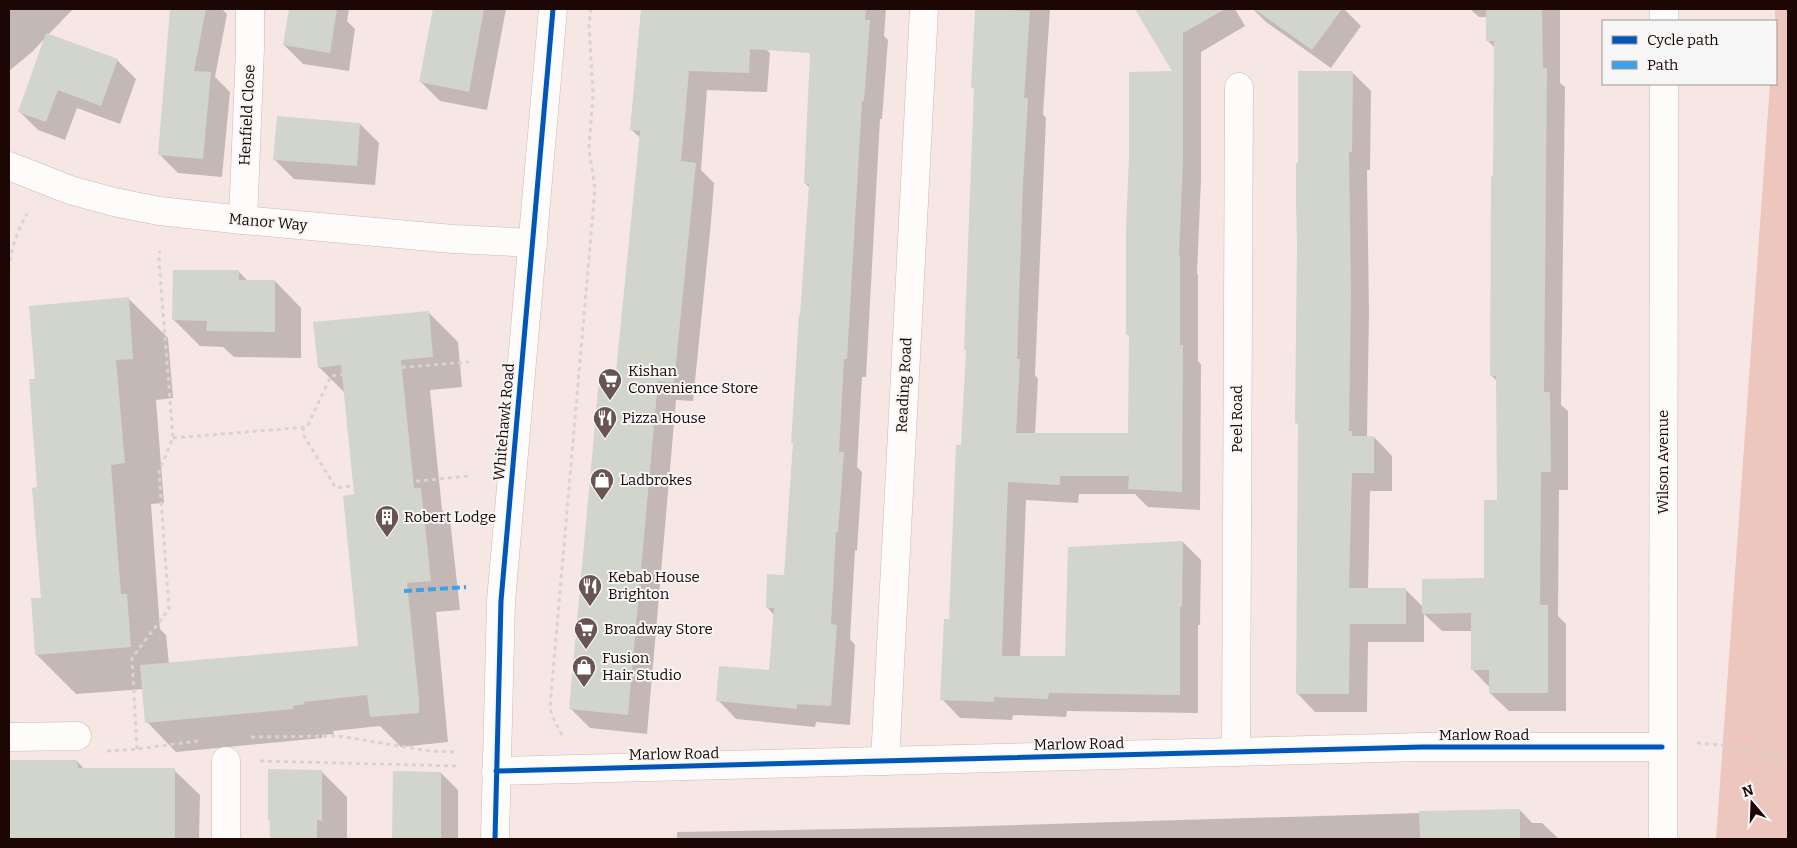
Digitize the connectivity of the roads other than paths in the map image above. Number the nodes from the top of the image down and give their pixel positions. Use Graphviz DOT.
graph roads {
  1 [pos="250,9"];
  2 [pos="554,9"];
  3 [pos="924,9"];
  4 [pos="1664,85"];
  5 [pos="1239,87"];
  6 [pos="9,166"];
  7 [pos="243,220"];
  8 [pos="533,243"];
  9 [pos="77,736"];
  10 [pos="9,737"];
  11 [pos="1662,747"];
  12 [pos="1236,752"];
  13 [pos="226,761"];
  14 [pos="885,761"];
  15 [pos="496,771"];
  16 [pos="226,839"];
  17 [pos="495,839"];
  18 [pos="1663,839"];
  1 -- 7 [label="street, Henfield Close"];
  2 -- 8 [label="street, Whitehawk Road"];
  3 -- 14 [label="street, Reading Road"];
  4 -- 11 [label="street, Wilson Avenue"];
  5 -- 12 [label="street, Peel Road"];
  6 -- 7 [label="street, Manor Way"];
  7 -- 8 [label="street, Manor Way"];
  8 -- 15 [label="street, Whitehawk Road"];
  9 -- 10 [label="street"];
  11 -- 12 [label="street, Marlow Road"];
  11 -- 18 [label="street, Wilson Avenue"];
  12 -- 14 [label="street, Marlow Road"];
  13 -- 16 [label="street"];
  14 -- 15 [label="street, Marlow Road"];
  15 -- 17 [label="street, Whitehawk Road"];
}
